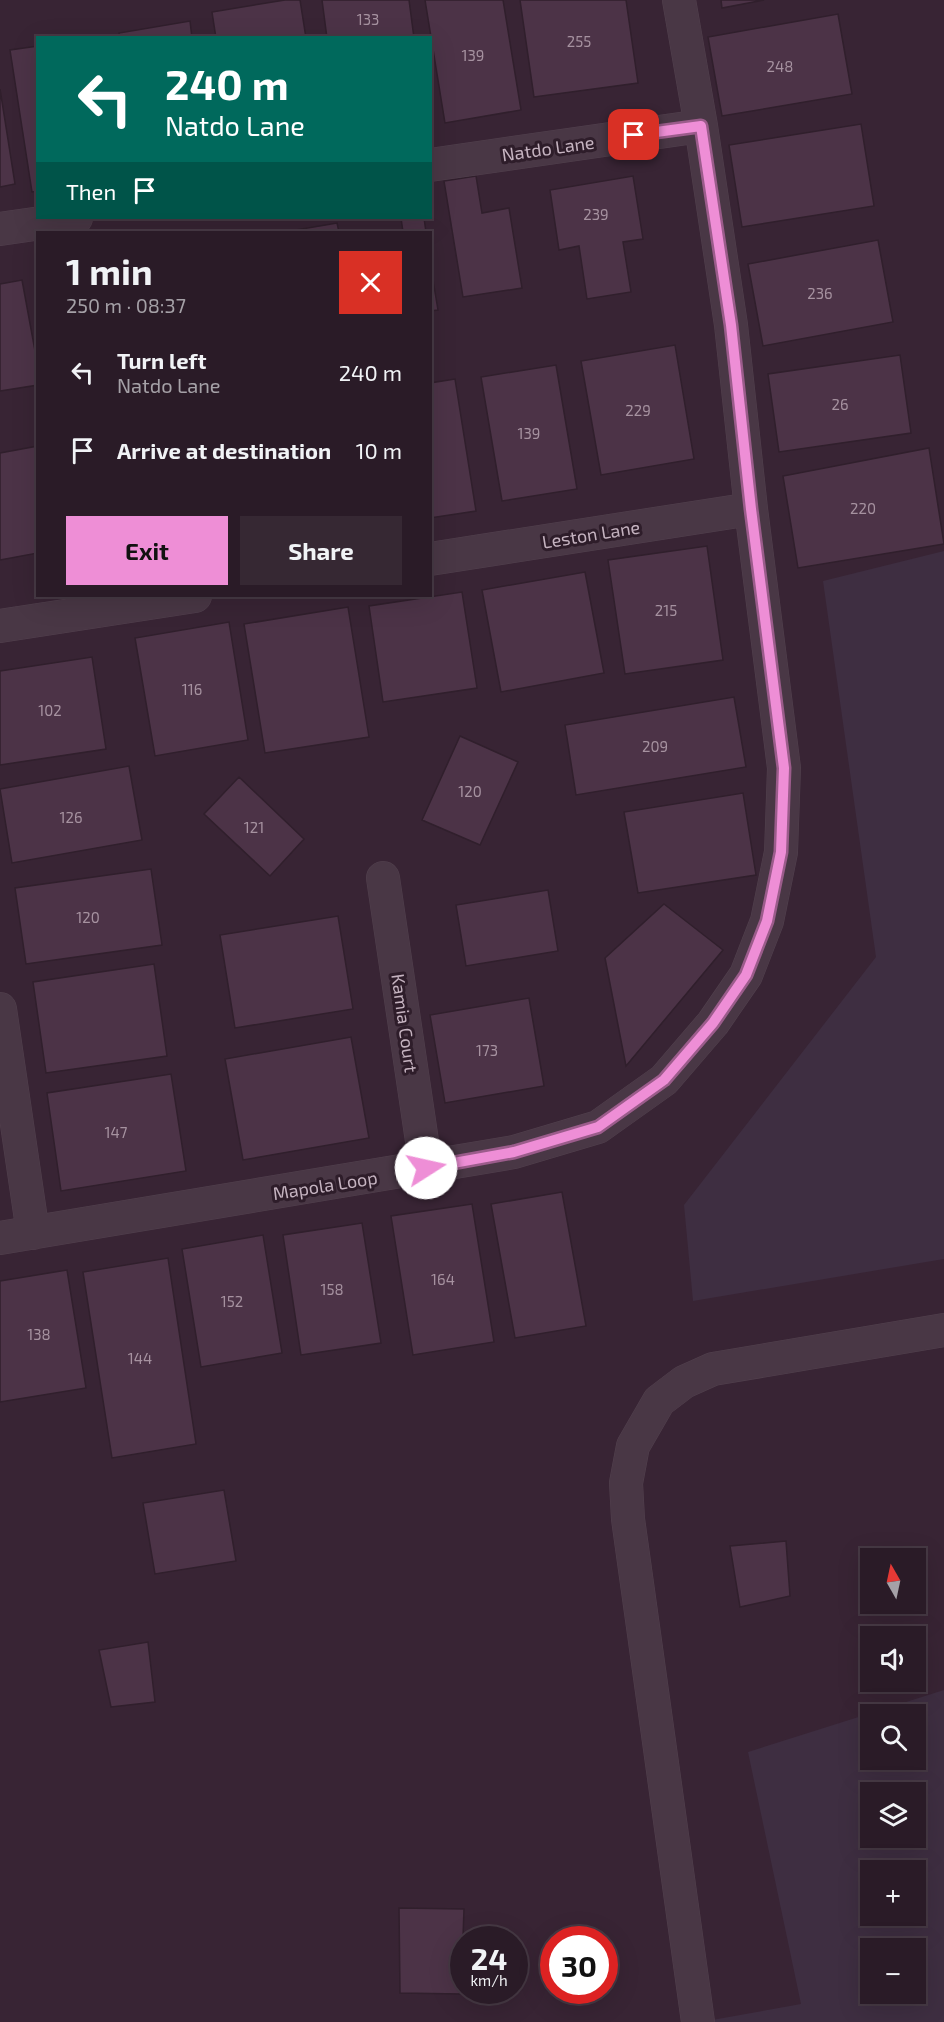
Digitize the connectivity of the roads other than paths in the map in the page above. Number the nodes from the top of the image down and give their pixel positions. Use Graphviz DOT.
graph roads {
  1 [pos="679,0"];
  2 [pos="701,126"];
  3 [pos="432,165"];
  4 [pos="69,219"];
  5 [pos="0,229"];
  6 [pos="751,509"];
  7 [pos="432,559"];
  8 [pos="188,597"];
  9 [pos="0,626"];
  10 [pos="383,878"];
  11 [pos="0,1009"];
  12 [pos="426,1168"];
  13 [pos="33,1233"];
  14 [pos="0,1238"];
  15 [pos="944,1330"];
  16 [pos="698,2022"];
  1 -- 2 [label="street, Mapola Loop"];
  2 -- 3 [label="street, Natdo Lane"];
  2 -- 6 [label="street, Mapola Loop"];
  4 -- 5 [label="street"];
  6 -- 7 [label="street, Leston Lane"];
  6 -- 12 [label="street, Mapola Loop"];
  8 -- 9 [label="street"];
  10 -- 12 [label="street, Kamia Court"];
  11 -- 13 [label="street"];
  12 -- 13 [label="street, Mapola Loop"];
  13 -- 14 [label="street, Mapola Loop"];
  15 -- 16 [label="street"];
}
